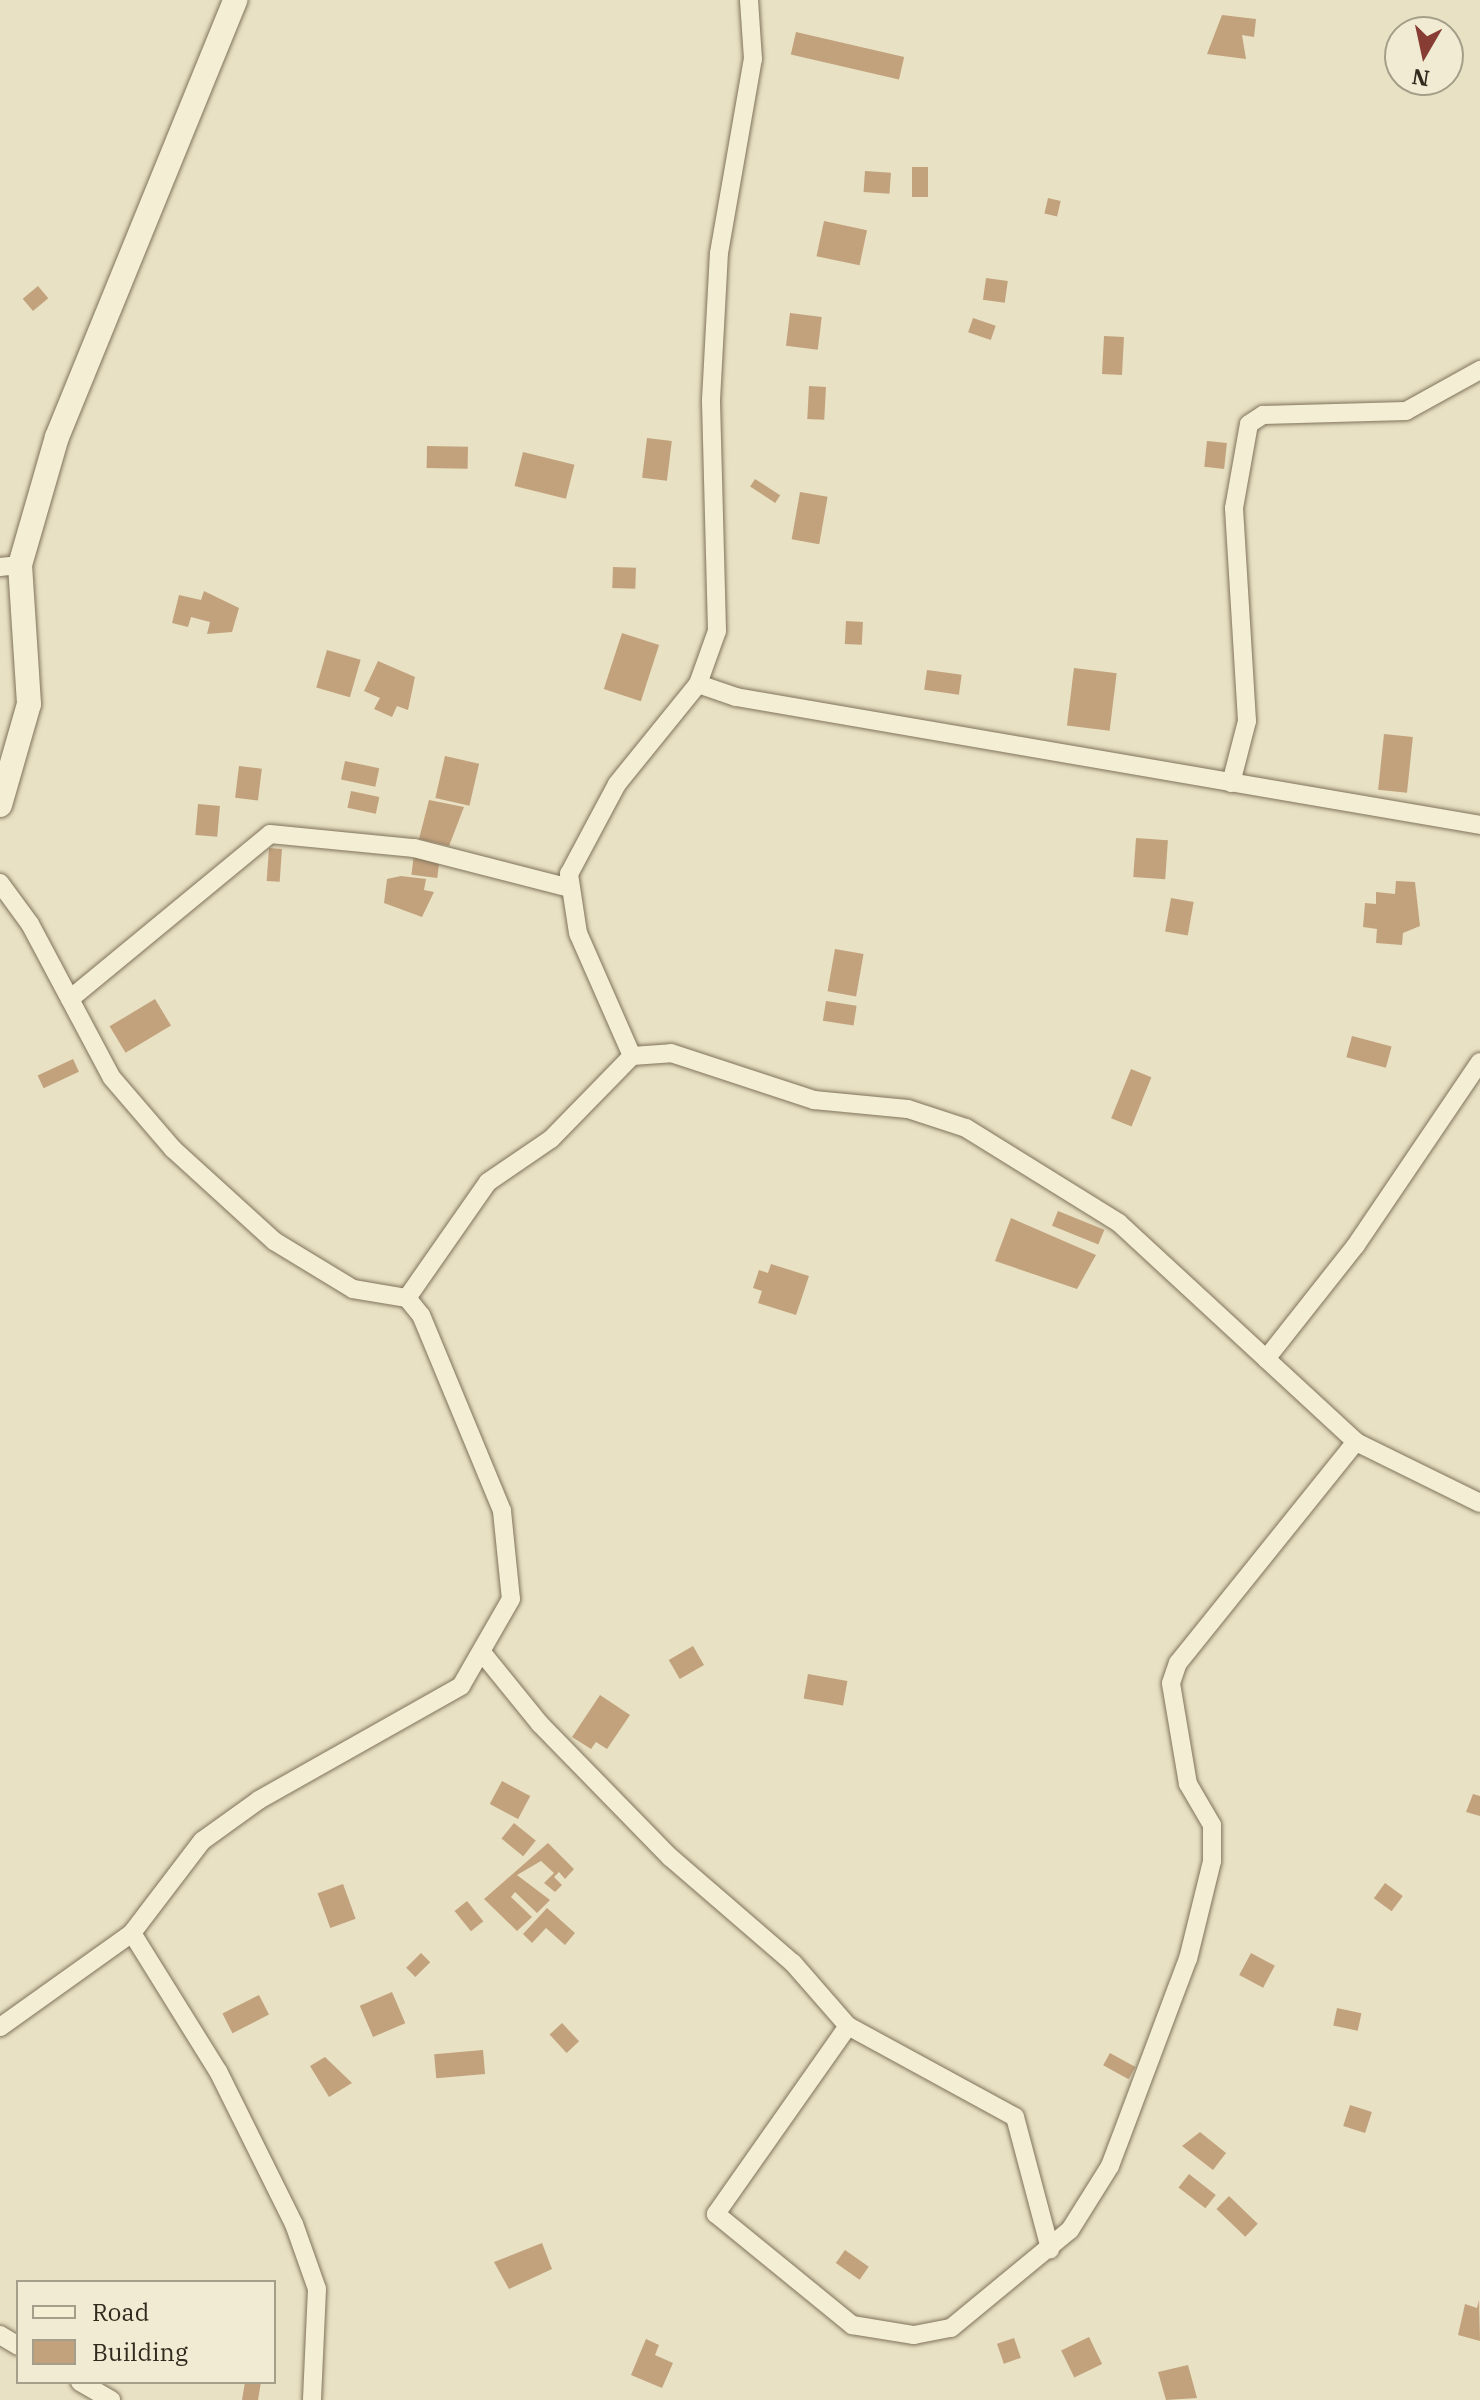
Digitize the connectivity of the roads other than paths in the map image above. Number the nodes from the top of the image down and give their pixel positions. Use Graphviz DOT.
graph roads {
  1 [pos="235,0"];
  2 [pos="749,0"];
  3 [pos="1480,370"];
  4 [pos="10,566"];
  5 [pos="698,684"];
  6 [pos="1231,783"];
  7 [pos="0,805"];
  8 [pos="1480,825"];
  9 [pos="0,883"];
  10 [pos="570,888"];
  11 [pos="70,999"];
  12 [pos="632,1056"];
  13 [pos="1480,1062"];
  14 [pos="407,1298"];
  15 [pos="1266,1359"];
  16 [pos="1356,1442"];
  17 [pos="1480,1503"];
  18 [pos="484,1655"];
  19 [pos="132,1933"];
  20 [pos="848,2026"];
  21 [pos="0,2027"];
  22 [pos="1050,2249"];
  23 [pos="83,2384"];
  24 [pos="111,2400"];
  25 [pos="312,2400"];
  1 -- 4 [label="main road"];
  2 -- 5 [label="street"];
  3 -- 6 [label="street"];
  4 -- 7 [label="main road"];
  5 -- 6 [label="street"];
  5 -- 10 [label="street"];
  6 -- 8 [label="street"];
  9 -- 11 [label="street"];
  10 -- 11 [label="street"];
  10 -- 12 [label="street"];
  11 -- 14 [label="street"];
  12 -- 14 [label="street"];
  12 -- 15 [label="street"];
  13 -- 15 [label="street"];
  14 -- 18 [label="street"];
  15 -- 16 [label="street"];
  16 -- 17 [label="street"];
  16 -- 22 [label="street"];
  18 -- 19 [label="street"];
  18 -- 20 [label="street"];
  19 -- 21 [label="street"];
  19 -- 25 [label="street"];
  20 -- 22 [label="street"];
  20 -- 22 [label="street"];
  23 -- 24 [label="street"];
}
